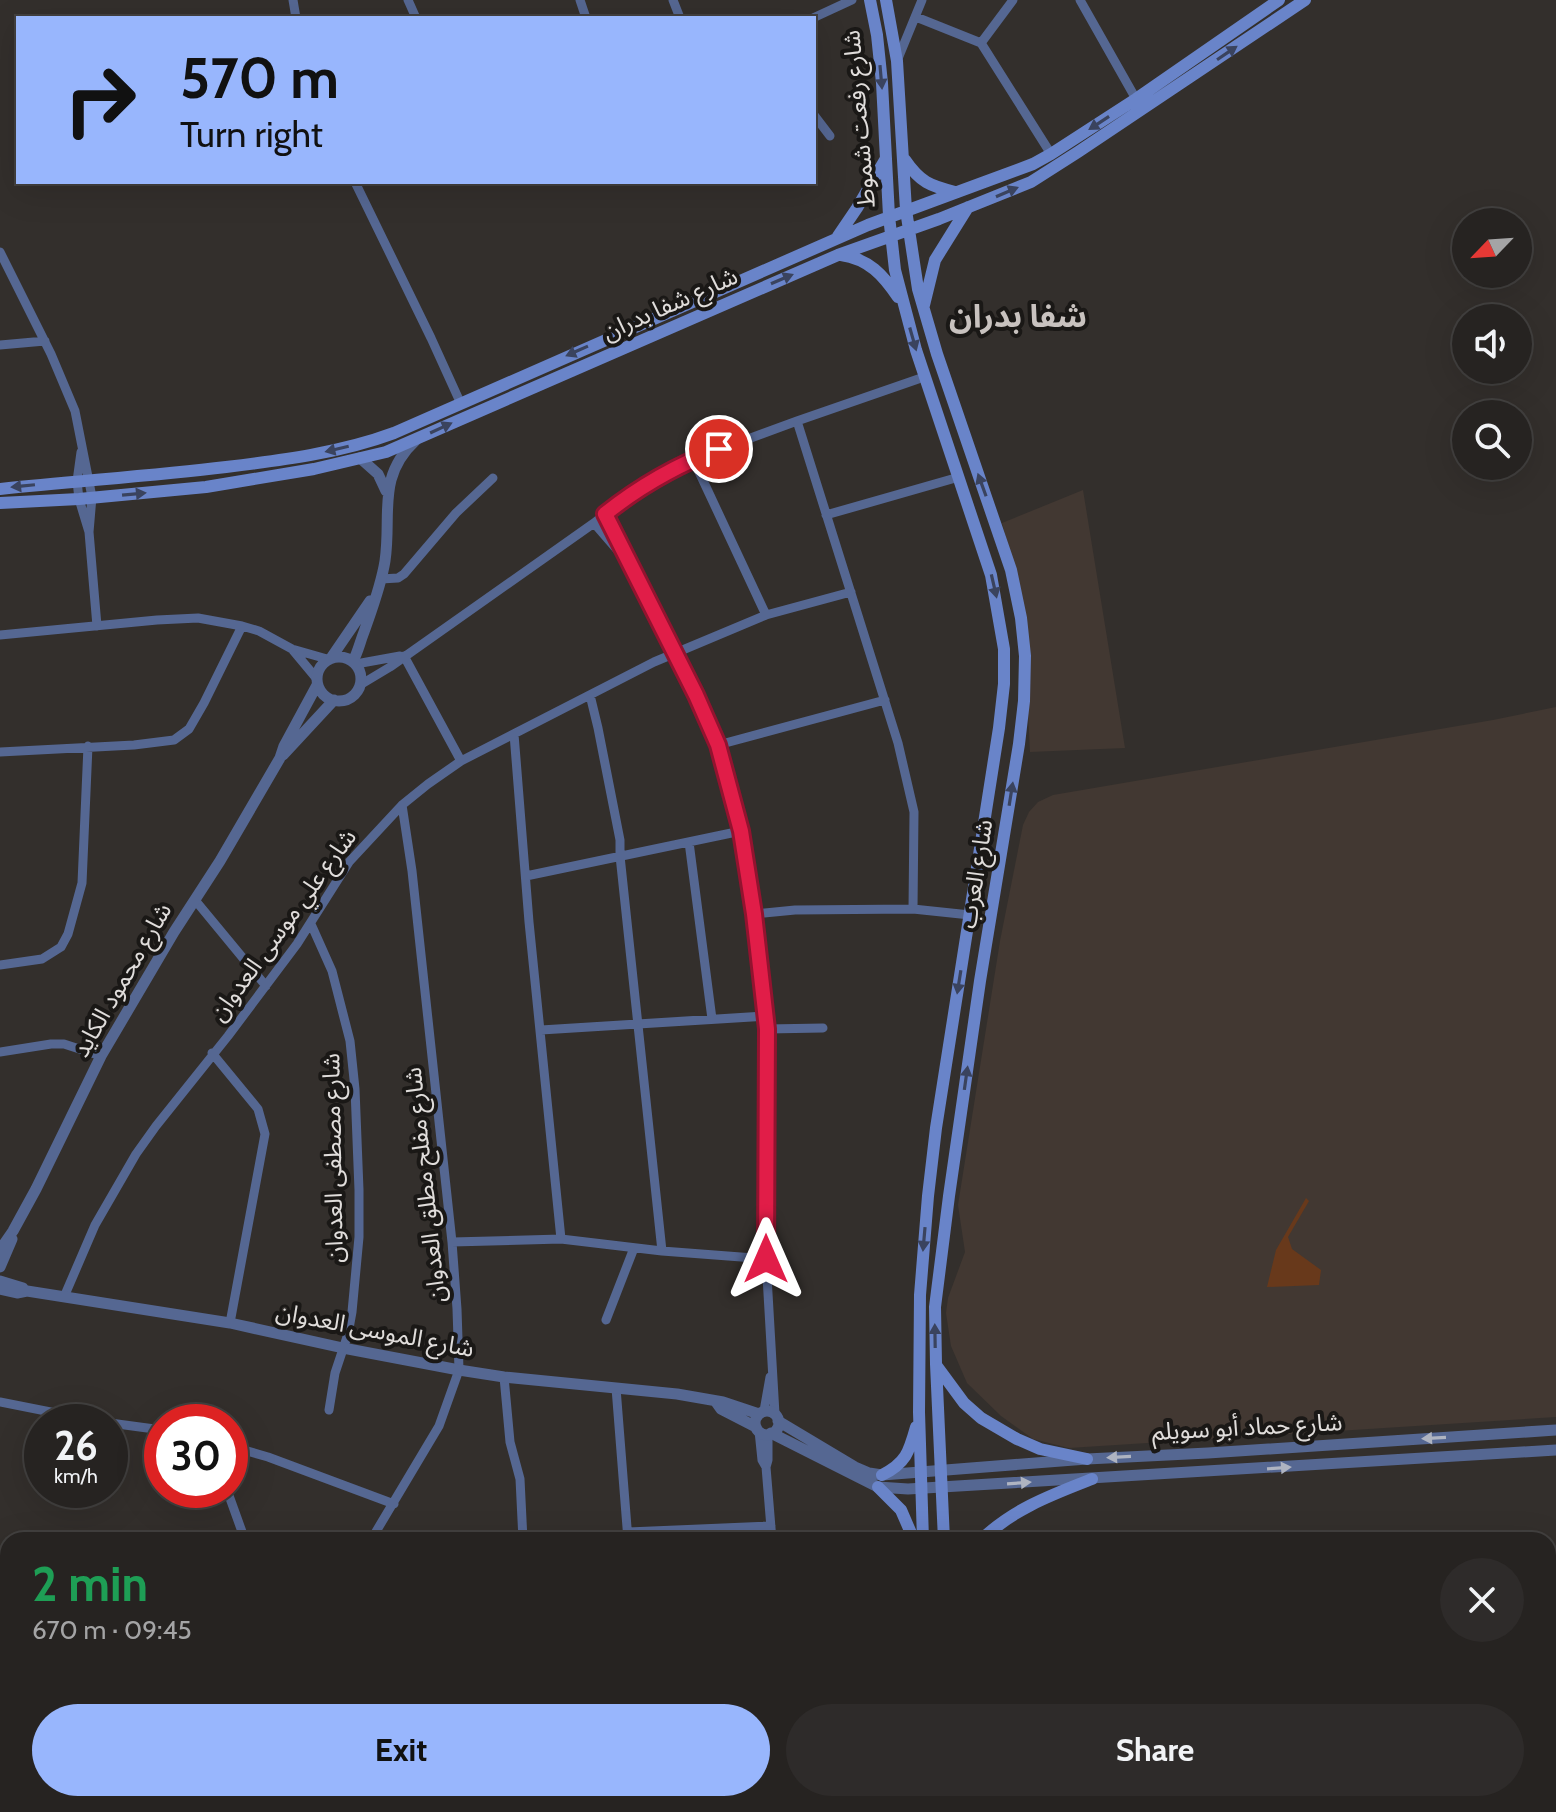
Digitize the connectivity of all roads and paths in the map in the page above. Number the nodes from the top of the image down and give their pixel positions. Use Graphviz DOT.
graph roads {
  1 [pos="852,0"];
  2 [pos="870,0"];
  3 [pos="886,0"];
  4 [pos="922,0"];
  5 [pos="1013,0"];
  6 [pos="1080,0"];
  7 [pos="1279,0"];
  8 [pos="1305,0"];
  9 [pos="816,17"];
  10 [pos="916,17"];
  11 [pos="981,43"];
  12 [pos="897,61"];
  13 [pos="1136,99"];
  14 [pos="816,118"];
  15 [pos="830,136"];
  16 [pos="1051,154"];
  17 [pos="887,157"];
  18 [pos="903,158"];
  19 [pos="356,184"];
  20 [pos="958,192"];
  21 [pos="968,207"];
  22 [pos="906,210"];
  23 [pos="889,216"];
  24 [pos="908,230"];
  25 [pos="891,235"];
  26 [pos="836,238"];
  27 [pos="0,252"];
  28 [pos="838,255"];
  29 [pos="903,304"];
  30 [pos="923,308"];
  31 [pos="45,341"];
  32 [pos="0,345"];
  33 [pos="924,377"];
  34 [pos="461,404"];
  35 [pos="797,421"];
  36 [pos="416,439"];
  37 [pos="360,458"];
  38 [pos="693,459"];
  39 [pos="959,477"];
  40 [pos="493,478"];
  41 [pos="84,480"];
  42 [pos="0,489"];
  43 [pos="388,496"];
  44 [pos="86,498"];
  45 [pos="0,503"];
  46 [pos="605,514"];
  47 [pos="826,515"];
  48 [pos="594,523"];
  49 [pos="631,566"];
  50 [pos="379,585"];
  51 [pos="851,592"];
  52 [pos="766,615"];
  53 [pos="97,626"];
  54 [pos="242,626"];
  55 [pos="0,635"];
  56 [pos="292,649"];
  57 [pos="675,652"];
  58 [pos="404,656"];
  59 [pos="329,659"];
  60 [pos="354,663"];
  61 [pos="317,682"];
  62 [pos="360,685"];
  63 [pos="590,695"];
  64 [pos="334,700"];
  65 [pos="885,700"];
  66 [pos="514,734"];
  67 [pos="718,745"];
  68 [pos="88,746"];
  69 [pos="0,752"];
  70 [pos="280,758"];
  71 [pos="461,761"];
  72 [pos="402,805"];
  73 [pos="741,831"];
  74 [pos="689,842"];
  75 [pos="620,856"];
  76 [pos="526,876"];
  77 [pos="195,900"];
  78 [pos="913,909"];
  79 [pos="754,914"];
  80 [pos="970,915"];
  81 [pos="311,924"];
  82 [pos="0,965"];
  83 [pos="266,986"];
  84 [pos="766,1016"];
  85 [pos="712,1019"];
  86 [pos="638,1024"];
  87 [pos="823,1028"];
  88 [pos="767,1029"];
  89 [pos="541,1030"];
  90 [pos="0,1052"];
  91 [pos="212,1053"];
  92 [pos="101,1056"];
  93 [pos="13,1231"];
  94 [pos="561,1239"];
  95 [pos="452,1242"];
  96 [pos="634,1248"];
  97 [pos="0,1250"];
  98 [pos="662,1251"];
  99 [pos="766,1259"];
  100 [pos="0,1267"];
  101 [pos="0,1281"];
  102 [pos="0,1289"];
  103 [pos="27,1291"];
  104 [pos="64,1297"];
  105 [pos="606,1320"];
  106 [pos="230,1323"];
  107 [pos="343,1348"];
  108 [pos="936,1364"];
  109 [pos="459,1370"];
  110 [pos="504,1377"];
  111 [pos="616,1388"];
  112 [pos="0,1402"];
  113 [pos="716,1402"];
  114 [pos="24,1407"];
  115 [pos="329,1410"];
  116 [pos="919,1412"];
  117 [pos="769,1415"];
  118 [pos="1556,1430"];
  119 [pos="763,1431"];
  120 [pos="1556,1450"];
  121 [pos="248,1451"];
  122 [pos="1087,1459"];
  123 [pos="940,1470"];
  124 [pos="921,1472"];
  125 [pos="1092,1479"];
  126 [pos="880,1481"];
  127 [pos="941,1488"];
  128 [pos="922,1489"];
  129 [pos="394,1504"];
  130 [pos="233,1508"];
  131 [pos="771,1526"];
  132 [pos="242,1532"];
  133 [pos="376,1532"];
  134 [pos="523,1532"];
  135 [pos="628,1532"];
  136 [pos="685,1532"];
  137 [pos="771,1532"];
  138 [pos="911,1532"];
  139 [pos="923,1532"];
  140 [pos="944,1532"];
  141 [pos="989,1532"];
  1 -- 9 [label="street"];
  2 -- 17 [label="main road, شارع رفعت شموط, one-way"];
  3 -- 12 [label="main road, شارع رفعت شموط"];
  4 -- 10 [label="street"];
  5 -- 11 [label="street"];
  6 -- 13 [label="street"];
  7 -- 13 [label="main road, شارع شفا بدران"];
  21 -- 8 [label="main road, شارع شفا بدران, one-way"];
  10 -- 11 [label="street"];
  10 -- 12 [label="street"];
  11 -- 16 [label="street"];
  12 -- 18 [label="main road, شارع رفعت شموط"];
  13 -- 16 [label="main road, شارع شفا بدران, one-way"];
  14 -- 15 [label="street"];
  16 -- 20 [label="main road, شارع شفا بدران"];
  17 -- 23 [label="main road, شارع رفعت شموط"];
  17 -- 26 [label="main road"];
  18 -- 20 [label="main road"];
  18 -- 22 [label="main road, شارع رفعت شموط"];
  19 -- 34 [label="street"];
  20 -- 22 [label="main road, شارع شفا بدران"];
  21 -- 24 [label="main road, شارع شفا بدران"];
  21 -- 30 [label="main road"];
  22 -- 23 [label="main road, شارع شفا بدران"];
  22 -- 24 [label="main road, شارع رفعت شموط"];
  23 -- 25 [label="main road, شارع رفعت شموط"];
  23 -- 26 [label="main road, شارع شفا بدران"];
  24 -- 25 [label="main road, شارع شفا بدران"];
  24 -- 30 [label="main road, شارع العرب"];
  25 -- 28 [label="main road, شارع شفا بدران"];
  25 -- 29 [label="main road, شارع العرب"];
  26 -- 34 [label="main road, شارع شفا بدران, one-way"];
  27 -- 31 [label="street"];
  28 -- 29 [label="main road"];
  36 -- 28 [label="main road, شارع شفا بدران, one-way"];
  29 -- 33 [label="main road, شارع العرب, one-way"];
  108 -- 30 [label="main road, شارع العرب, one-way"];
  31 -- 32 [label="street"];
  31 -- 41 [label="street"];
  33 -- 35 [label="street"];
  33 -- 39 [label="main road, شارع العرب"];
  34 -- 41 [label="main road, شارع شفا بدران, one-way"];
  35 -- 38 [label="street"];
  35 -- 47 [label="street"];
  36 -- 37 [label="main road, شارع شفا بدران"];
  36 -- 43 [label="street"];
  37 -- 43 [label="street"];
  44 -- 37 [label="main road, شارع شفا بدران, one-way"];
  38 -- 46 [label="street"];
  38 -- 52 [label="street"];
  39 -- 47 [label="street"];
  39 -- 80 [label="main road, شارع العرب, one-way"];
  40 -- 50 [label="street"];
  41 -- 42 [label="main road, شارع شفا بدران, one-way"];
  41 -- 44 [label="street"];
  43 -- 50 [label="street"];
  44 -- 45 [label="main road, شارع شفا بدران"];
  44 -- 53 [label="street"];
  46 -- 48 [label="street"];
  46 -- 49 [label="street"];
  47 -- 51 [label="street"];
  48 -- 49 [label="street"];
  48 -- 58 [label="street"];
  49 -- 57 [label="street"];
  50 -- 59 [label="street"];
  50 -- 60 [label="street"];
  51 -- 52 [label="street, شارع علي موسى العدوان"];
  51 -- 65 [label="street"];
  52 -- 57 [label="street, شارع علي موسى العدوان"];
  53 -- 54 [label="street"];
  53 -- 55 [label="street"];
  54 -- 56 [label="street"];
  54 -- 68 [label="street"];
  56 -- 59 [label="street"];
  56 -- 61 [label="street"];
  57 -- 63 [label="street, شارع علي موسى العدوان"];
  57 -- 67 [label="street"];
  58 -- 60 [label="street"];
  58 -- 62 [label="street"];
  58 -- 71 [label="street"];
  59 -- 60 [label="street"];
  59 -- 61 [label="street"];
  60 -- 62 [label="street"];
  61 -- 64 [label="street"];
  61 -- 70 [label="street, شارع محمود الكايد"];
  62 -- 64 [label="street"];
  63 -- 66 [label="street, شارع علي موسى العدوان"];
  63 -- 75 [label="street"];
  64 -- 70 [label="street, شارع محمود الكايد"];
  65 -- 67 [label="street"];
  65 -- 78 [label="street"];
  66 -- 71 [label="street, شارع علي موسى العدوان"];
  66 -- 76 [label="street"];
  67 -- 73 [label="street"];
  68 -- 69 [label="street"];
  68 -- 82 [label="street"];
  70 -- 77 [label="street, شارع محمود الكايد"];
  71 -- 72 [label="street, شارع علي موسى العدوان"];
  72 -- 81 [label="street, شارع علي موسى العدوان"];
  72 -- 95 [label="street, شارع مفلح مطلق العدوان"];
  73 -- 74 [label="street"];
  73 -- 79 [label="street"];
  74 -- 75 [label="street"];
  74 -- 85 [label="street"];
  75 -- 76 [label="street"];
  75 -- 86 [label="street"];
  76 -- 89 [label="street"];
  77 -- 83 [label="street"];
  77 -- 92 [label="street, شارع محمود الكايد"];
  78 -- 79 [label="street"];
  78 -- 80 [label="street"];
  79 -- 84 [label="street"];
  80 -- 116 [label="main road, شارع العرب, one-way"];
  81 -- 83 [label="street, شارع علي موسى العدوان"];
  81 -- 107 [label="street, شارع مصطفى العدوان"];
  83 -- 91 [label="street, شارع علي موسى العدوان"];
  84 -- 85 [label="street"];
  84 -- 88 [label="street"];
  85 -- 86 [label="street"];
  86 -- 89 [label="street"];
  86 -- 98 [label="street"];
  87 -- 88 [label="street"];
  88 -- 99 [label="street"];
  89 -- 94 [label="street"];
  90 -- 92 [label="street"];
  91 -- 104 [label="street, شارع علي موسى العدوان"];
  91 -- 106 [label="street"];
  92 -- 93 [label="street, شارع محمود الكايد"];
  93 -- 97 [label="street, شارع محمود الكايد"];
  93 -- 100 [label="street, شارع محمود الكايد"];
  94 -- 95 [label="street"];
  94 -- 96 [label="street"];
  95 -- 109 [label="street, شارع مفلح مطلق العدوان"];
  96 -- 98 [label="street"];
  96 -- 105 [label="street"];
  98 -- 99 [label="street"];
  99 -- 117 [label="street"];
  101 -- 103 [label="street, شارع الموسى العدوان"];
  102 -- 103 [label="street, شارع الموسى العدوان"];
  103 -- 104 [label="street, شارع الموسى العدوان"];
  104 -- 106 [label="street, شارع الموسى العدوان"];
  106 -- 107 [label="street, شارع الموسى العدوان"];
  107 -- 109 [label="street, شارع الموسى العدوان"];
  107 -- 115 [label="street, شارع مصطفى العدوان"];
  108 -- 122 [label="main road"];
  108 -- 123 [label="main road, شارع العرب"];
  109 -- 110 [label="street, شارع الموسى العدوان"];
  109 -- 129 [label="street, شارع مفلح مطلق العدوان"];
  110 -- 111 [label="street, شارع الموسى العدوان"];
  110 -- 134 [label="street"];
  111 -- 113 [label="street, شارع الموسى العدوان"];
  111 -- 135 [label="street"];
  112 -- 114 [label="street"];
  113 -- 117 [label="street, شارع الموسى العدوان"];
  113 -- 119 [label="street, شارع الموسى العدوان"];
  116 -- 124 [label="main road, شارع العرب"];
  116 -- 126 [label="main road"];
  117 -- 119 [label="street"];
  117 -- 119 [label="street"];
  117 -- 126 [label="street, شارع الموسى العدوان"];
  118 -- 122 [label="street, شارع حماد أبو سويلم, one-way"];
  119 -- 126 [label="street, شارع الموسى العدوان"];
  119 -- 131 [label="street"];
  125 -- 120 [label="street, شارع حماد أبو سويلم, one-way"];
  121 -- 129 [label="street"];
  122 -- 123 [label="street, شارع حماد أبو سويلم"];
  123 -- 124 [label="street, شارع الموسى العدوان"];
  123 -- 127 [label="main road, شارع العرب"];
  124 -- 126 [label="street, شارع الموسى العدوان"];
  124 -- 128 [label="main road, شارع العرب"];
  127 -- 125 [label="street, شارع حماد أبو سويلم, one-way"];
  125 -- 141 [label="main road"];
  126 -- 128 [label="street, شارع الموسى العدوان"];
  126 -- 138 [label="main road"];
  127 -- 128 [label="street, شارع الموسى العدوان"];
  127 -- 140 [label="main road, شارع العرب"];
  128 -- 139 [label="main road, شارع العرب"];
  129 -- 133 [label="street, شارع مفلح مطلق العدوان"];
  130 -- 132 [label="street"];
  131 -- 136 [label="street"];
  131 -- 137 [label="street"];
}
